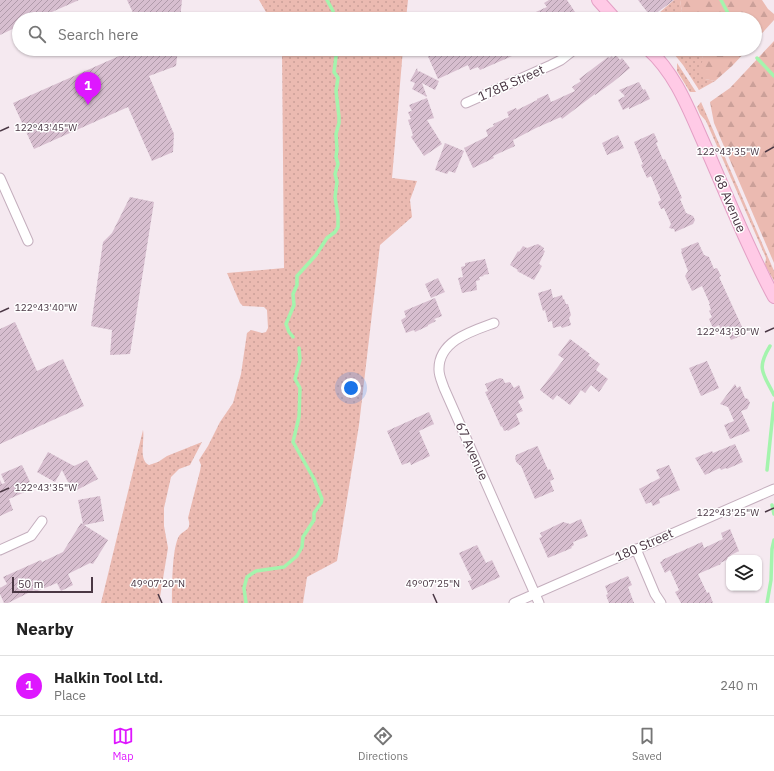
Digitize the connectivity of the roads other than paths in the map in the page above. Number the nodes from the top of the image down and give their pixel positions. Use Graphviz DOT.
graph roads {
  1 [pos="598,0"];
  2 [pos="608,12"];
  3 [pos="566,56"];
  4 [pos="655,56"];
  5 [pos="466,103"];
  6 [pos="0,178"];
  7 [pos="28,241"];
  8 [pos="774,297"];
  9 [pos="494,322"];
  10 [pos="774,488"];
  11 [pos="42,521"];
  12 [pos="636,549"];
  13 [pos="0,550"];
  14 [pos="535,594"];
  15 [pos="514,603"];
  16 [pos="539,603"];
  17 [pos="661,603"];
  1 -- 2 [label="street"];
  3 -- 5 [label="street, 178B Street"];
  4 -- 8 [label="street, 68 Avenue"];
  6 -- 7 [label="street"];
  9 -- 14 [label="street, 67 Avenue"];
  10 -- 12 [label="street, 180 Street"];
  11 -- 13 [label="street"];
  12 -- 14 [label="street, 180 Street"];
  12 -- 17 [label="street"];
  14 -- 15 [label="street, 180 Street"];
  14 -- 16 [label="street, 67 Avenue"];
}
